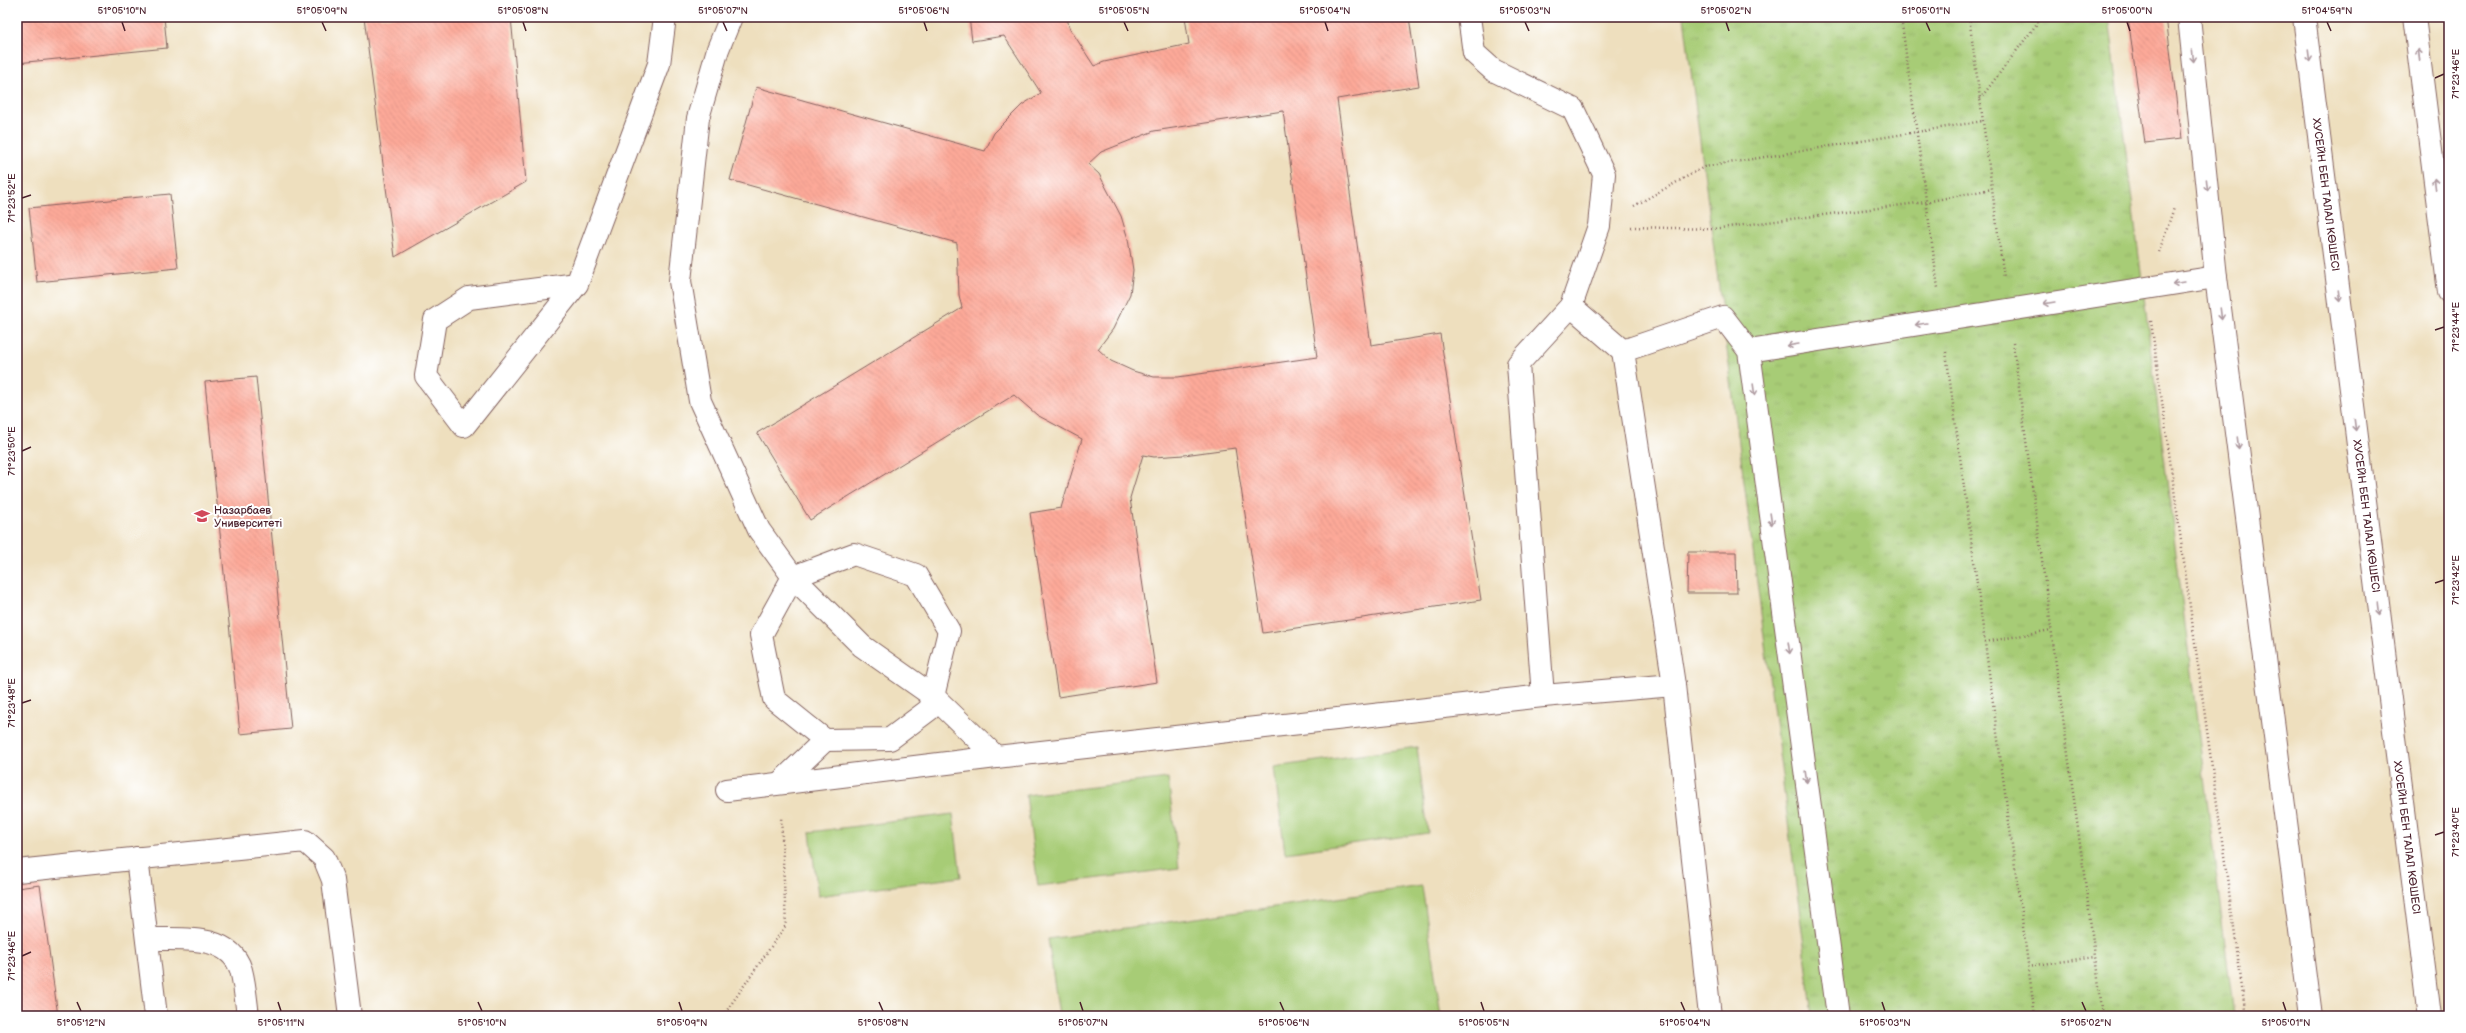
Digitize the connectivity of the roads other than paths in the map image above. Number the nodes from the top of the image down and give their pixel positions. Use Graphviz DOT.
graph roads {
  1 [pos="665,17"];
  2 [pos="731,17"];
  3 [pos="1469,17"];
  4 [pos="2189,17"];
  5 [pos="2304,17"];
  6 [pos="2414,17"];
  7 [pos="2216,277"];
  8 [pos="577,284"];
  9 [pos="2449,292"];
  10 [pos="1571,306"];
  11 [pos="1623,351"];
  12 [pos="1749,352"];
  13 [pos="793,577"];
  14 [pos="1674,685"];
  15 [pos="933,696"];
  16 [pos="1543,696"];
  17 [pos="825,740"];
  18 [pos="996,757"];
  19 [pos="780,783"];
  20 [pos="726,790"];
  21 [pos="137,858"];
  22 [pos="17,871"];
  23 [pos="147,939"];
  24 [pos="156,1016"];
  25 [pos="248,1016"];
  26 [pos="350,1016"];
  27 [pos="1710,1016"];
  28 [pos="1838,1016"];
  29 [pos="2311,1016"];
  30 [pos="2430,1016"];
  1 -- 8 [label="street"];
  2 -- 13 [label="street"];
  3 -- 10 [label="street"];
  4 -- 7 [label="street, one-way"];
  5 -- 30 [label="street, ХУСЕЙН БЕН ТАЛАЛ КӨШЕСІ, one-way"];
  9 -- 6 [label="street, one-way"];
  7 -- 12 [label="street, one-way"];
  7 -- 29 [label="street, one-way"];
  8 -- 8 [label="street"];
  10 -- 11 [label="street"];
  10 -- 16 [label="street"];
  11 -- 12 [label="street"];
  11 -- 14 [label="street"];
  12 -- 28 [label="street, one-way"];
  13 -- 15 [label="street"];
  13 -- 15 [label="street"];
  13 -- 17 [label="street"];
  14 -- 16 [label="street"];
  14 -- 27 [label="street"];
  15 -- 17 [label="street"];
  15 -- 18 [label="street"];
  16 -- 18 [label="street"];
  17 -- 19 [label="street"];
  18 -- 19 [label="street"];
  19 -- 20 [label="street"];
  21 -- 22 [label="street"];
  21 -- 23 [label="street"];
  21 -- 26 [label="street"];
  23 -- 24 [label="street"];
  23 -- 25 [label="street"];
}
